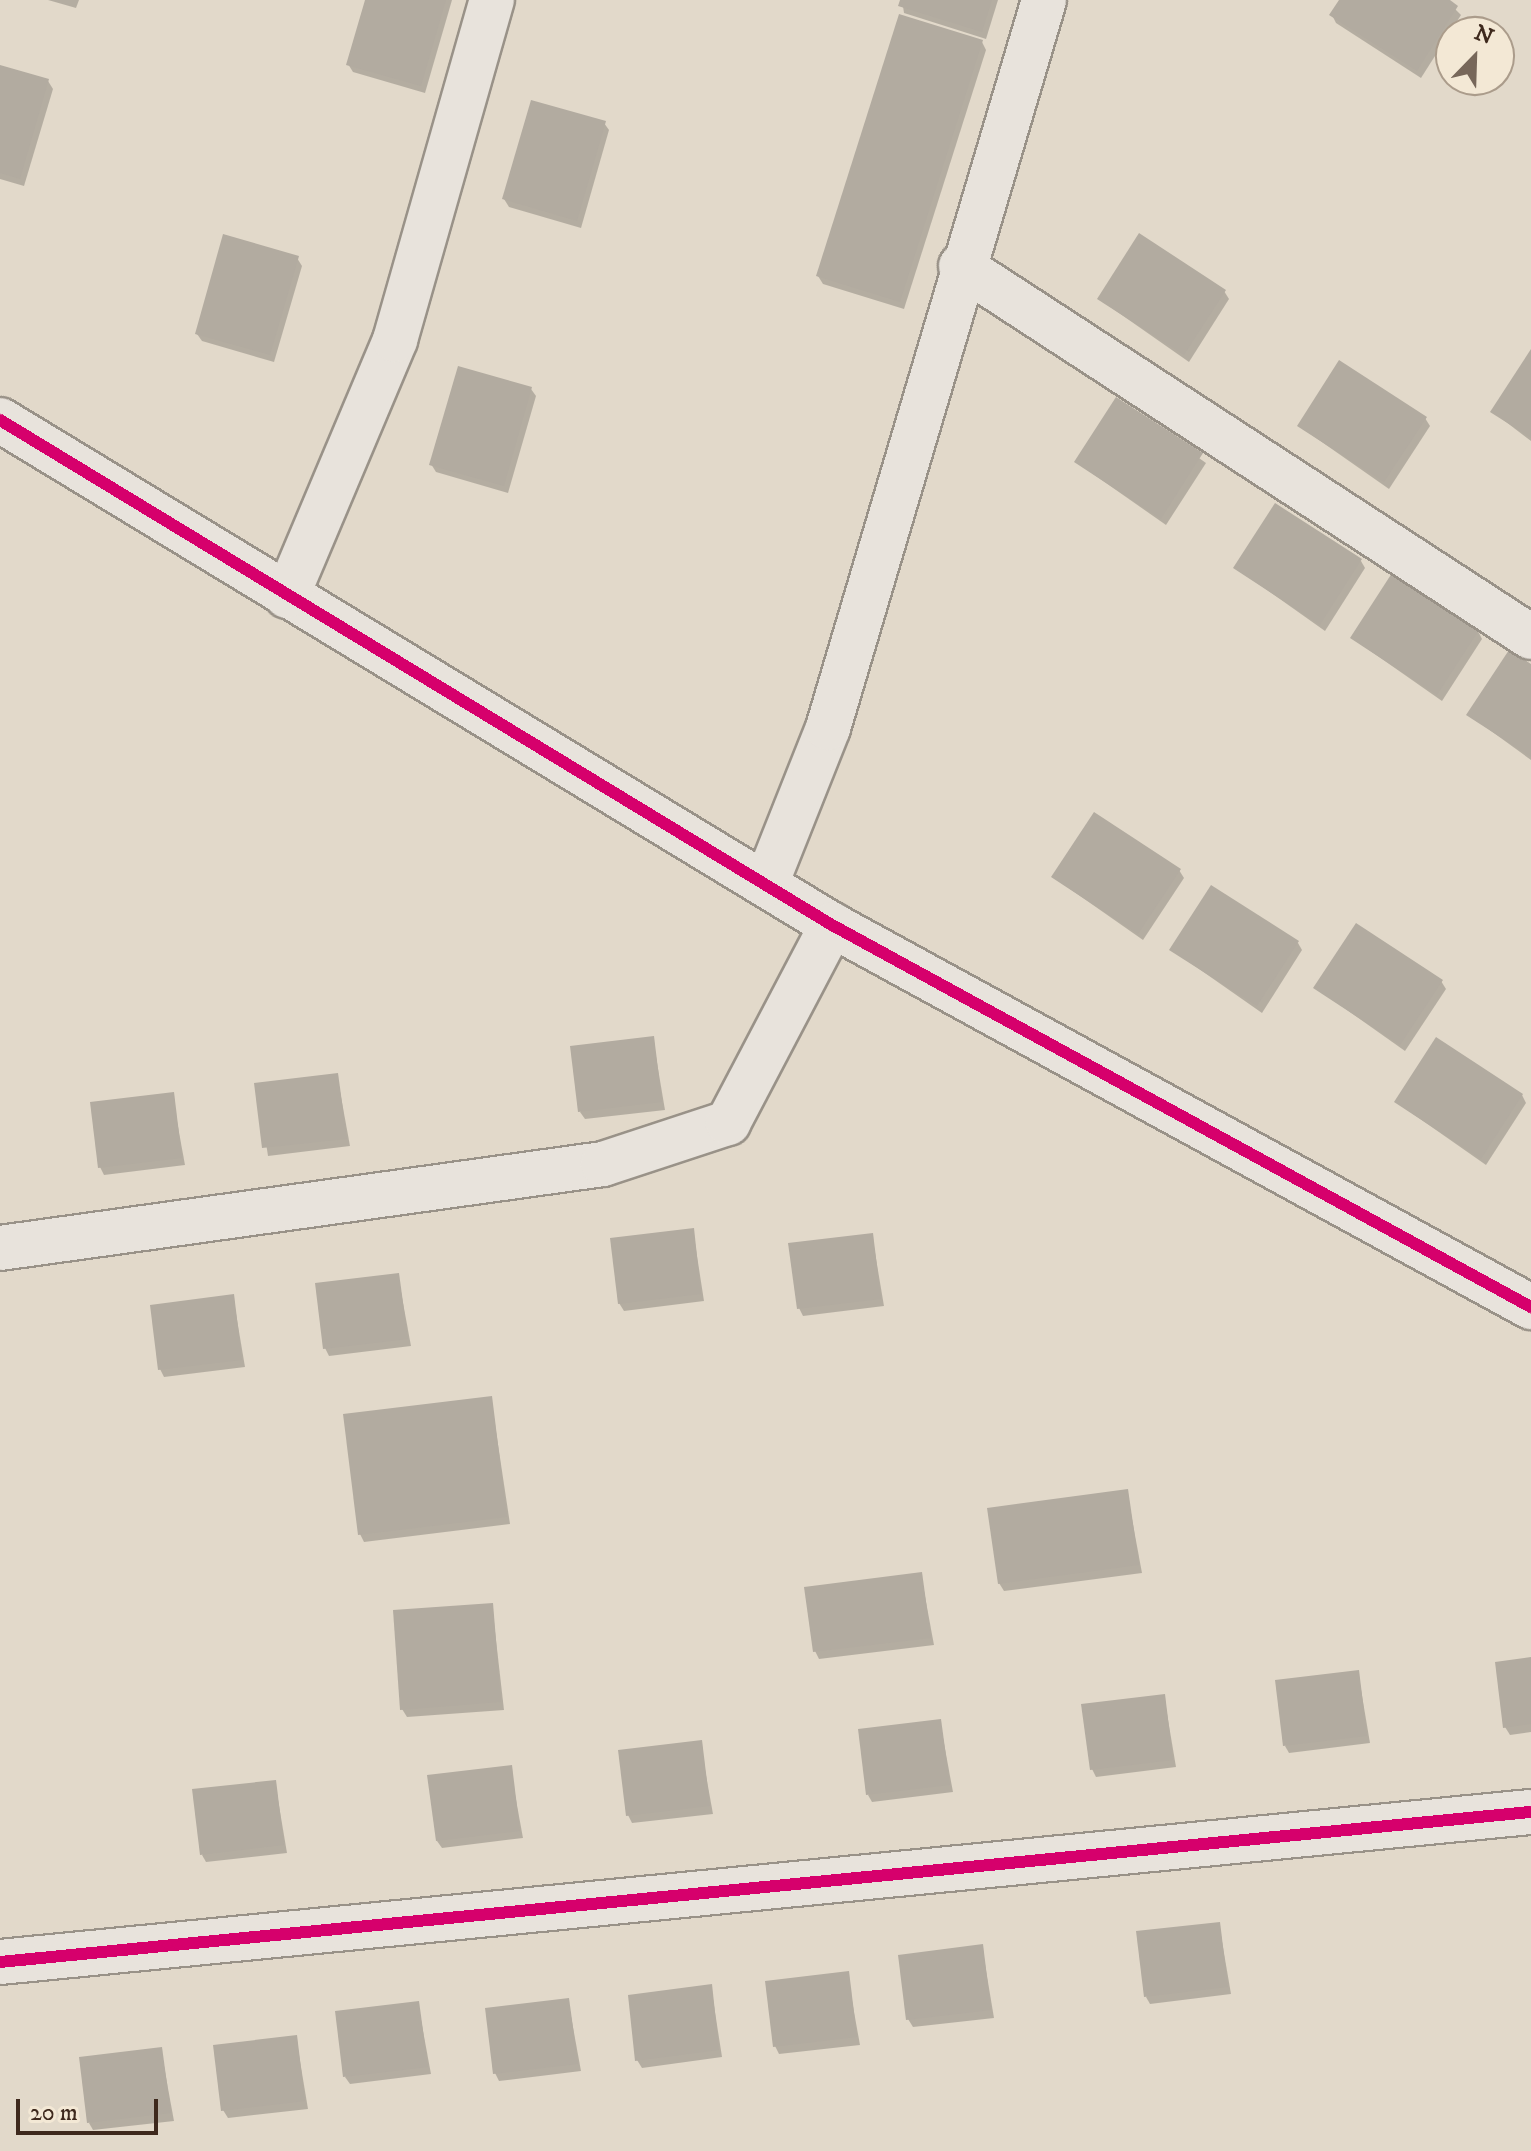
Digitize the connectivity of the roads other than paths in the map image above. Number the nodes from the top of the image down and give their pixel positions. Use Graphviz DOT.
graph roads {
  1 [pos="492,0"];
  2 [pos="1044,0"];
  3 [pos="961,266"];
  4 [pos="0,420"];
  5 [pos="287,596"];
  6 [pos="1531,637"];
  7 [pos="766,884"];
  8 [pos="832,925"];
  9 [pos="0,1248"];
  10 [pos="1531,1307"];
  11 [pos="1531,1812"];
  12 [pos="0,1962"];
  1 -- 5 [label="street"];
  2 -- 3 [label="street"];
  3 -- 6 [label="street"];
  3 -- 7 [label="street"];
  4 -- 5 [label="street"];
  5 -- 7 [label="street"];
  7 -- 8 [label="street"];
  8 -- 9 [label="street"];
  8 -- 10 [label="street"];
  11 -- 12 [label="street"];
}
